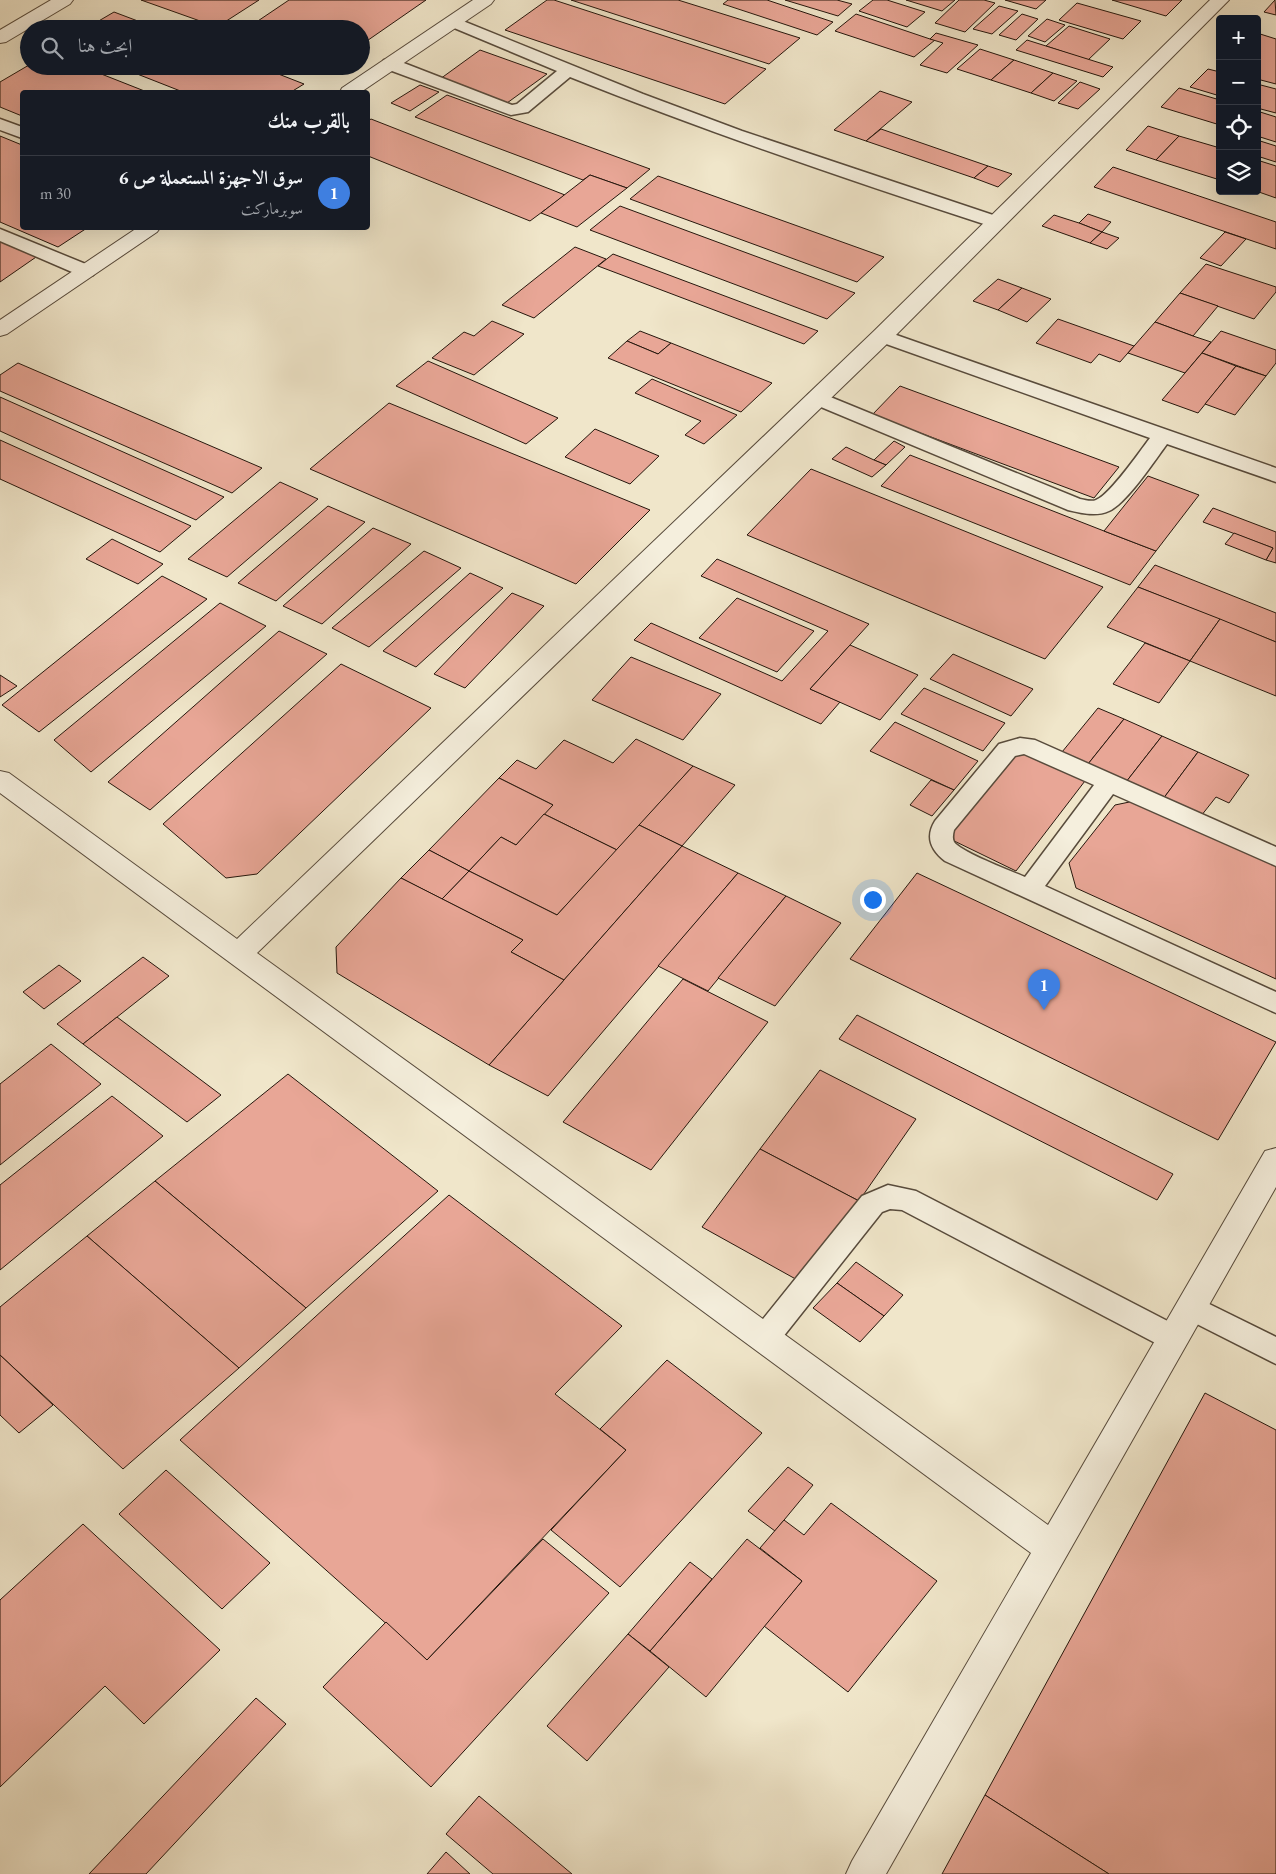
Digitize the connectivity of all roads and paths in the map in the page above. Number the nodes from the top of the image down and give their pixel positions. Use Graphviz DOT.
graph roads {
  1 [pos="64,0"];
  2 [pos="485,0"];
  3 [pos="1220,0"];
  4 [pos="30,20"];
  5 [pos="452,22"];
  6 [pos="20,26"];
  7 [pos="0,38"];
  8 [pos="390,64"];
  9 [pos="568,70"];
  10 [pos="352,90"];
  11 [pos="0,124"];
  12 [pos="20,132"];
  13 [pos="996,222"];
  14 [pos="147,230"];
  15 [pos="0,234"];
  16 [pos="86,271"];
  17 [pos="0,330"];
  18 [pos="882,336"];
  19 [pos="816,398"];
  20 [pos="1163,435"];
  21 [pos="1276,475"];
  22 [pos="0,780"];
  23 [pos="1109,782"];
  24 [pos="1276,857"];
  25 [pos="1029,889"];
  26 [pos="239,954"];
  27 [pos="1276,1002"];
  28 [pos="1276,1160"];
  29 [pos="1191,1307"];
  30 [pos="765,1338"];
  31 [pos="1173,1338"];
  32 [pos="1276,1351"];
  33 [pos="1052,1548"];
  34 [pos="865,1874"];
  1 -- 4 [label="street"];
  2 -- 5 [label="street"];
  3 -- 13 [label="street"];
  5 -- 8 [label="street"];
  5 -- 9 [label="lane"];
  6 -- 7 [label="street"];
  8 -- 9 [label="lane"];
  8 -- 10 [label="street"];
  9 -- 13 [label="lane"];
  11 -- 12 [label="lane"];
  13 -- 18 [label="street"];
  14 -- 16 [label="street"];
  15 -- 16 [label="lane"];
  16 -- 17 [label="street"];
  18 -- 19 [label="street"];
  18 -- 20 [label="lane"];
  19 -- 20 [label="lane"];
  19 -- 26 [label="street"];
  20 -- 21 [label="lane"];
  22 -- 26 [label="street"];
  23 -- 24 [label="lane"];
  23 -- 25 [label="lane"];
  23 -- 25 [label="lane"];
  25 -- 27 [label="lane"];
  26 -- 30 [label="street"];
  28 -- 29 [label="street"];
  29 -- 31 [label="street"];
  29 -- 32 [label="lane"];
  30 -- 31 [label="lane"];
  30 -- 33 [label="street"];
  31 -- 33 [label="street"];
  33 -- 34 [label="street"];
}
